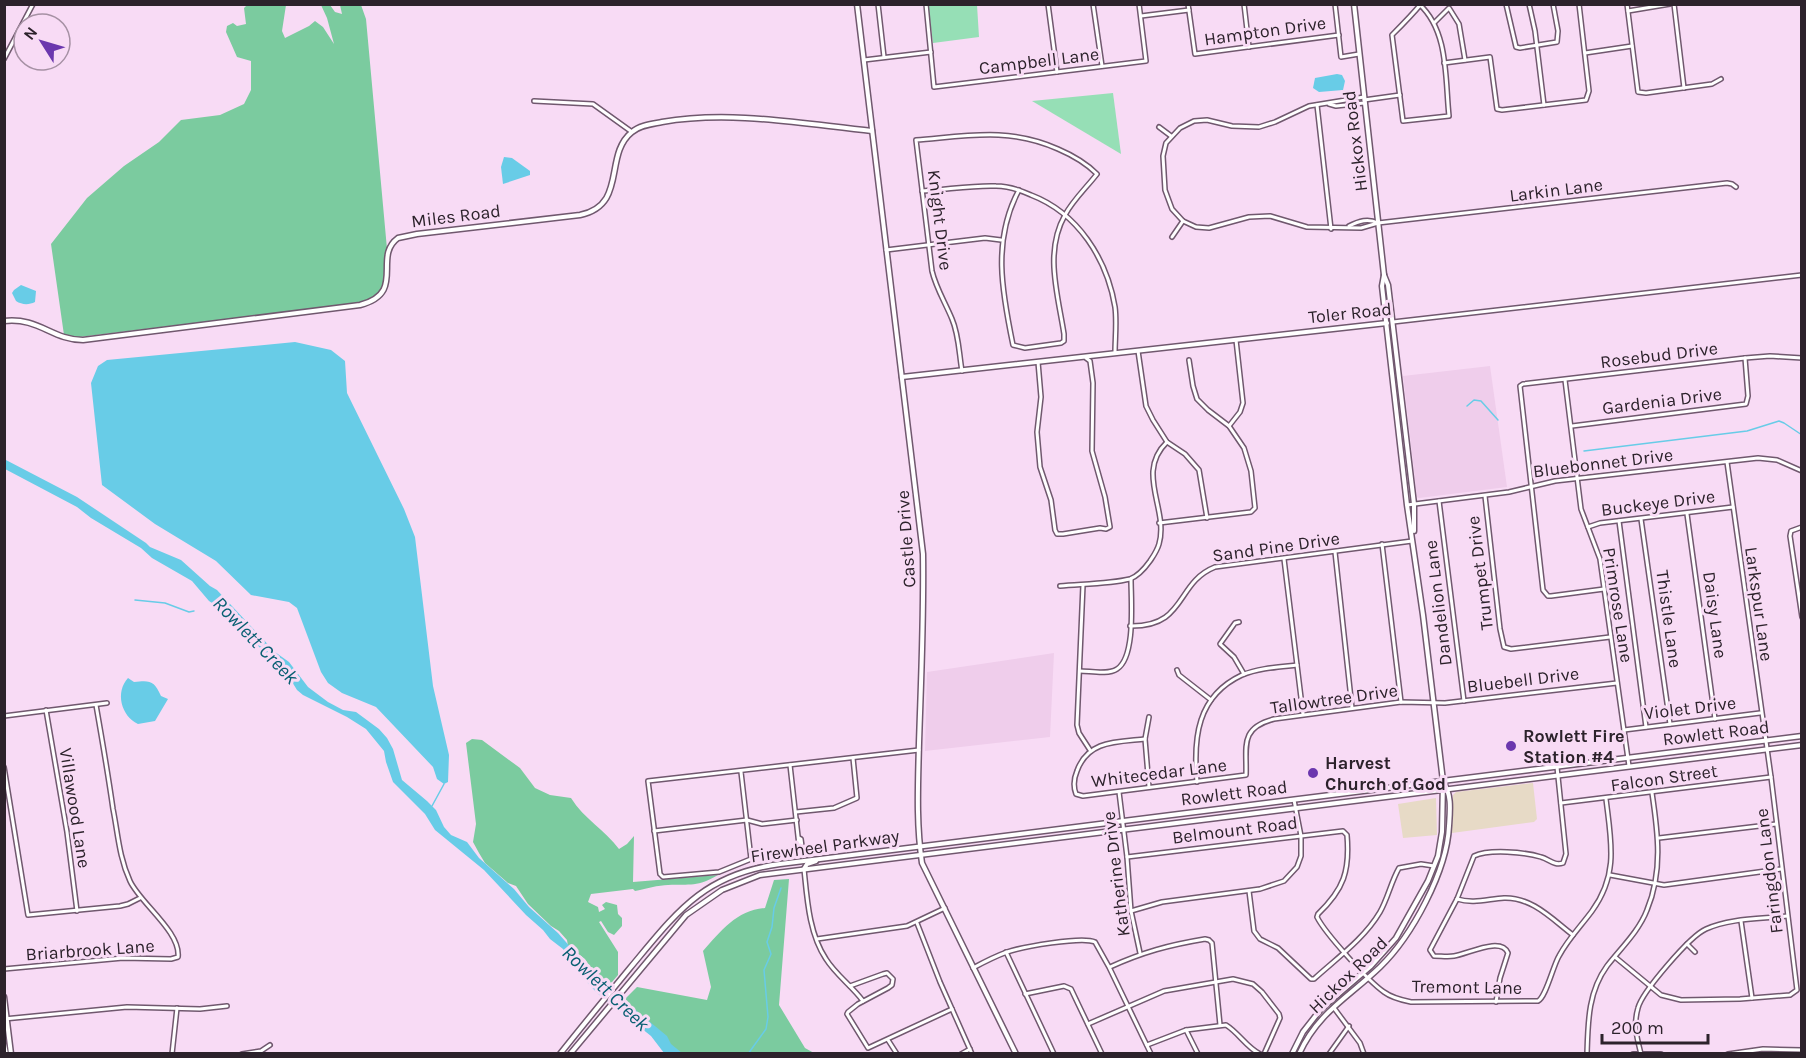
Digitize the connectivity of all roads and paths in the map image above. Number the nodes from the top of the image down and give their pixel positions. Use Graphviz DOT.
graph roads {
  1 [pos="33,4"];
  2 [pos="857,4"];
  3 [pos="878,4"];
  4 [pos="926,4"];
  5 [pos="1048,4"];
  6 [pos="1093,4"];
  7 [pos="1139,4"];
  8 [pos="1188,4"];
  9 [pos="1244,4"];
  10 [pos="1335,4"];
  11 [pos="1354,4"];
  12 [pos="1506,4"];
  13 [pos="1529,4"];
  14 [pos="1553,4"];
  15 [pos="1579,4"];
  16 [pos="1627,4"];
  17 [pos="1672,4"];
  18 [pos="1420,5"];
  19 [pos="1189,9"];
  20 [pos="1628,11"];
  21 [pos="1140,16"];
  22 [pos="1434,23"];
  23 [pos="1339,34"];
  24 [pos="1537,46"];
  25 [pos="1632,46"];
  26 [pos="1249,47"];
  27 [pos="931,52"];
  28 [pos="1585,53"];
  29 [pos="1359,54"];
  30 [pos="884,57"];
  31 [pos="4,59"];
  32 [pos="862,60"];
  33 [pos="1465,60"];
  34 [pos="1443,63"];
  35 [pos="1102,66"];
  36 [pos="1057,72"];
  37 [pos="1721,79"];
  38 [pos="1684,88"];
  39 [pos="1400,95"];
  40 [pos="1364,100"];
  41 [pos="534,101"];
  42 [pos="1317,105"];
  43 [pos="1544,105"];
  44 [pos="1159,127"];
  45 [pos="872,131"];
  46 [pos="632,132"];
  47 [pos="1171,136"];
  48 [pos="1736,187"];
  49 [pos="1019,190"];
  50 [pos="922,191"];
  51 [pos="1066,214"];
  52 [pos="1183,220"];
  53 [pos="1378,223"];
  54 [pos="1347,227"];
  55 [pos="1331,229"];
  56 [pos="1172,237"];
  57 [pos="1002,240"];
  58 [pos="930,244"];
  59 [pos="886,250"];
  60 [pos="1384,275"];
  61 [pos="1802,275"];
  62 [pos="4,321"];
  63 [pos="1393,322"];
  64 [pos="1387,323"];
  65 [pos="1236,340"];
  66 [pos="1138,351"];
  67 [pos="1115,353"];
  68 [pos="1085,357"];
  69 [pos="1802,357"];
  70 [pos="1745,358"];
  71 [pos="1189,360"];
  72 [pos="1038,362"];
  73 [pos="962,371"];
  74 [pos="902,377"];
  75 [pos="1565,380"];
  76 [pos="1404,412"];
  77 [pos="1398,413"];
  78 [pos="1398,422"];
  79 [pos="1229,426"];
  80 [pos="1572,426"];
  81 [pos="1167,442"];
  82 [pos="1409,459"];
  83 [pos="1726,462"];
  84 [pos="1802,471"];
  85 [pos="1577,478"];
  86 [pos="1531,486"];
  87 [pos="1485,496"];
  88 [pos="1439,501"];
  89 [pos="1414,504"];
  90 [pos="1407,505"];
  91 [pos="1733,507"];
  92 [pos="1687,514"];
  93 [pos="1207,518"];
  94 [pos="1641,519"];
  95 [pos="1619,521"];
  96 [pos="1159,523"];
  97 [pos="1588,527"];
  98 [pos="1802,527"];
  99 [pos="1413,541"];
  100 [pos="1382,544"];
  101 [pos="1335,552"];
  102 [pos="1284,559"];
  103 [pos="1131,579"];
  104 [pos="1083,584"];
  105 [pos="1060,586"];
  106 [pos="1604,589"];
  107 [pos="1802,617"];
  108 [pos="1239,622"];
  109 [pos="1130,626"];
  110 [pos="1610,637"];
  111 [pos="1297,665"];
  112 [pos="1176,670"];
  113 [pos="1080,671"];
  114 [pos="1244,674"];
  115 [pos="1617,683"];
  116 [pos="1211,700"];
  117 [pos="1464,701"];
  118 [pos="1401,702"];
  119 [pos="106,703"];
  120 [pos="1433,704"];
  121 [pos="96,705"];
  122 [pos="1352,708"];
  123 [pos="46,710"];
  124 [pos="1761,713"];
  125 [pos="1303,714"];
  126 [pos="4,716"];
  127 [pos="1149,717"];
  128 [pos="1715,719"];
  129 [pos="1670,724"];
  130 [pos="1646,727"];
  131 [pos="1624,730"];
  132 [pos="1802,736"];
  133 [pos="1145,739"];
  134 [pos="1766,741"];
  135 [pos="1802,744"];
  136 [pos="1767,749"];
  137 [pos="919,750"];
  138 [pos="1090,750"];
  139 [pos="1627,757"];
  140 [pos="853,758"];
  141 [pos="790,765"];
  142 [pos="1629,766"];
  143 [pos="4,767"];
  144 [pos="1557,767"];
  145 [pos="741,772"];
  146 [pos="1246,775"];
  147 [pos="1558,775"];
  148 [pos="1771,777"];
  149 [pos="1443,781"];
  150 [pos="1197,782"];
  151 [pos="1149,787"];
  152 [pos="1449,789"];
  153 [pos="1441,790"];
  154 [pos="1119,791"];
  155 [pos="1652,793"];
  156 [pos="1606,799"];
  157 [pos="1294,800"];
  158 [pos="1562,803"];
  159 [pos="1296,808"];
  160 [pos="796,812"];
  161 [pos="747,820"];
  162 [pos="797,820"];
  163 [pos="1123,821"];
  164 [pos="1776,824"];
  165 [pos="1124,829"];
  166 [pos="1442,830"];
  167 [pos="654,831"];
  168 [pos="1045,831"];
  169 [pos="1449,831"];
  170 [pos="1301,836"];
  171 [pos="1659,838"];
  172 [pos="1046,840"];
  173 [pos="920,847"];
  174 [pos="921,854"];
  175 [pos="834,857"];
  176 [pos="1127,857"];
  177 [pos="802,858"];
  178 [pos="1434,866"];
  179 [pos="804,869"];
  180 [pos="1781,869"];
  181 [pos="1610,875"];
  182 [pos="1654,885"];
  183 [pos="1249,891"];
  184 [pos="140,898"];
  185 [pos="1457,899"];
  186 [pos="945,908"];
  187 [pos="77,911"];
  188 [pos="1131,911"];
  189 [pos="1787,916"];
  190 [pos="1318,921"];
  191 [pos="1741,921"];
  192 [pos="917,922"];
  193 [pos="1573,935"];
  194 [pos="817,939"];
  195 [pos="1687,944"];
  196 [pos="1006,952"];
  197 [pos="1345,952"];
  198 [pos="1695,952"];
  199 [pos="1140,953"];
  200 [pos="1615,957"];
  201 [pos="1109,967"];
  202 [pos="973,968"];
  203 [pos="4,969"];
  204 [pos="1363,973"];
  205 [pos="1368,978"];
  206 [pos="1216,981"];
  207 [pos="850,986"];
  208 [pos="1650,987"];
  209 [pos="1025,994"];
  210 [pos="4,997"];
  211 [pos="1752,998"];
  212 [pos="863,1001"];
  213 [pos="1496,1002"];
  214 [pos="227,1006"];
  215 [pos="1128,1006"];
  216 [pos="1333,1006"];
  217 [pos="177,1008"];
  218 [pos="952,1009"];
  219 [pos="6,1019"];
  220 [pos="1088,1024"];
  221 [pos="1220,1024"];
  222 [pos="1349,1026"];
  223 [pos="1186,1029"];
  224 [pos="888,1040"];
  225 [pos="4,1044"];
  226 [pos="270,1045"];
  227 [pos="1146,1045"];
  228 [pos="970,1049"];
  229 [pos="1800,1051"];
  230 [pos="261,1052"];
  231 [pos="6,1053"];
  232 [pos="11,1053"];
  233 [pos="172,1053"];
  234 [pos="242,1053"];
  235 [pos="560,1053"];
  236 [pos="570,1053"];
  237 [pos="897,1053"];
  238 [pos="961,1053"];
  239 [pos="972,1053"];
  240 [pos="1016,1053"];
  241 [pos="1054,1053"];
  242 [pos="1102,1053"];
  243 [pos="1150,1053"];
  244 [pos="1198,1053"];
  245 [pos="1262,1053"];
  246 [pos="1292,1053"];
  247 [pos="1299,1053"];
  248 [pos="1329,1053"];
  249 [pos="1364,1053"];
  250 [pos="1587,1053"];
  251 [pos="1633,1053"];
  252 [pos="1641,1053"];
  253 [pos="1661,1053"];
  254 [pos="1728,1053"];
  1 -- 31 [label="street"];
  2 -- 32 [label="street, Castle Drive"];
  3 -- 30 [label="street"];
  4 -- 27 [label="street"];
  5 -- 36 [label="street"];
  6 -- 35 [label="street"];
  7 -- 21 [label="street"];
  8 -- 19 [label="street"];
  9 -- 26 [label="street"];
  10 -- 23 [label="street"];
  11 -- 29 [label="street, Hickox Road"];
  12 -- 24 [label="street"];
  13 -- 24 [label="street"];
  14 -- 24 [label="street"];
  15 -- 28 [label="street"];
  16 -- 20 [label="street"];
  17 -- 20 [label="street"];
  17 -- 38 [label="street"];
  18 -- 22 [label="street"];
  18 -- 39 [label="street"];
  19 -- 21 [label="street"];
  19 -- 26 [label="street, Hampton Drive"];
  20 -- 25 [label="street"];
  21 -- 35 [label="street, Campbell Lane"];
  22 -- 33 [label="street"];
  22 -- 34 [label="street"];
  23 -- 26 [label="street, Hampton Drive"];
  23 -- 29 [label="street"];
  24 -- 43 [label="street"];
  25 -- 28 [label="street"];
  25 -- 38 [label="street"];
  27 -- 30 [label="street"];
  27 -- 36 [label="street, Campbell Lane"];
  28 -- 43 [label="street"];
  29 -- 40 [label="street, Hickox Road"];
  30 -- 32 [label="street"];
  32 -- 45 [label="street, Castle Drive"];
  33 -- 34 [label="street"];
  33 -- 43 [label="street"];
  34 -- 39 [label="street"];
  35 -- 36 [label="street, Campbell Lane"];
  37 -- 38 [label="street"];
  39 -- 40 [label="street"];
  40 -- 42 [label="street"];
  40 -- 53 [label="street, Hickox Road"];
  41 -- 46 [label="street"];
  42 -- 47 [label="street"];
  42 -- 55 [label="street"];
  44 -- 47 [label="street"];
  45 -- 46 [label="street"];
  45 -- 59 [label="street, Castle Drive"];
  46 -- 62 [label="street, Miles Road"];
  47 -- 52 [label="street"];
  48 -- 53 [label="street, Larkin Lane"];
  49 -- 50 [label="street"];
  49 -- 51 [label="street"];
  49 -- 57 [label="street"];
  50 -- 51 [label="street, Knight Drive"];
  50 -- 58 [label="street, Knight Drive"];
  51 -- 57 [label="street"];
  51 -- 67 [label="street"];
  52 -- 55 [label="street"];
  52 -- 56 [label="street"];
  53 -- 54 [label="street"];
  53 -- 54 [label="street"];
  53 -- 60 [label="street, Hickox Road"];
  54 -- 55 [label="street"];
  57 -- 58 [label="street"];
  58 -- 59 [label="street"];
  58 -- 73 [label="street, Knight Drive"];
  59 -- 74 [label="street, Castle Drive"];
  60 -- 63 [label="street, Hickox Road"];
  60 -- 64 [label="street, Hickox Road"];
  61 -- 63 [label="street, Toler Road"];
  63 -- 64 [label="street, Toler Road"];
  63 -- 76 [label="street, Hickox Road"];
  64 -- 65 [label="street, Toler Road"];
  64 -- 77 [label="street, Hickox Road"];
  65 -- 66 [label="street, Toler Road"];
  65 -- 79 [label="street"];
  66 -- 67 [label="street, Toler Road"];
  66 -- 81 [label="street"];
  67 -- 68 [label="street, Toler Road"];
  68 -- 72 [label="street, Toler Road"];
  68 -- 72 [label="street"];
  69 -- 70 [label="street, Rosebud Drive"];
  70 -- 75 [label="street, Rosebud Drive"];
  70 -- 80 [label="street, Gardenia Drive"];
  71 -- 79 [label="street"];
  72 -- 73 [label="street, Toler Road"];
  73 -- 74 [label="street, Toler Road"];
  74 -- 137 [label="street, Castle Drive"];
  75 -- 80 [label="street, Primrose Lane"];
  75 -- 86 [label="street, Rosebud Drive"];
  76 -- 77 [label="street"];
  76 -- 82 [label="street, Hickox Road"];
  77 -- 78 [label="street, Hickox Road"];
  78 -- 82 [label="street"];
  78 -- 90 [label="street, Hickox Road"];
  79 -- 93 [label="street"];
  80 -- 85 [label="street, Primrose Lane"];
  81 -- 93 [label="street"];
  81 -- 96 [label="street"];
  82 -- 89 [label="street, Hickox Road"];
  83 -- 84 [label="street, Bluebonnet Drive"];
  83 -- 85 [label="street, Bluebonnet Drive"];
  83 -- 91 [label="street, Larkspur Lane"];
  85 -- 86 [label="street, Bluebonnet Drive"];
  85 -- 97 [label="street, Primrose Lane"];
  86 -- 87 [label="street, Bluebonnet Drive"];
  86 -- 106 [label="street"];
  87 -- 88 [label="street, Bluebonnet Drive"];
  87 -- 110 [label="street, Trumpet Drive"];
  88 -- 89 [label="street, Bluebonnet Drive"];
  88 -- 117 [label="street, Dandelion Lane"];
  89 -- 90 [label="street, Bluebonnet Drive"];
  89 -- 99 [label="street, Hickox Road"];
  90 -- 99 [label="street, Hickox Road"];
  91 -- 92 [label="street, Buckeye Drive"];
  91 -- 124 [label="street, Larkspur Lane"];
  92 -- 94 [label="street, Buckeye Drive"];
  92 -- 128 [label="street, Daisy Lane"];
  93 -- 96 [label="street"];
  94 -- 95 [label="street, Buckeye Drive"];
  94 -- 129 [label="street, Thistle Lane"];
  95 -- 97 [label="street, Buckeye Drive"];
  95 -- 130 [label="street"];
  96 -- 103 [label="street"];
  97 -- 106 [label="street, Primrose Lane"];
  98 -- 107 [label="street"];
  99 -- 100 [label="street, Sand Pine Drive"];
  99 -- 120 [label="street, Hickox Road"];
  100 -- 101 [label="street, Sand Pine Drive"];
  100 -- 118 [label="street"];
  101 -- 102 [label="street, Sand Pine Drive"];
  101 -- 122 [label="street"];
  102 -- 109 [label="street, Sand Pine Drive"];
  102 -- 111 [label="street"];
  103 -- 104 [label="street"];
  103 -- 109 [label="street"];
  104 -- 105 [label="street"];
  104 -- 113 [label="street"];
  106 -- 110 [label="street, Primrose Lane"];
  108 -- 114 [label="street"];
  109 -- 113 [label="street"];
  110 -- 115 [label="street, Primrose Lane"];
  111 -- 114 [label="street"];
  111 -- 125 [label="street"];
  112 -- 116 [label="street"];
  113 -- 138 [label="street"];
  114 -- 116 [label="street"];
  115 -- 117 [label="street, Bluebell Drive"];
  115 -- 131 [label="street, Primrose Lane"];
  116 -- 150 [label="street"];
  117 -- 120 [label="street, Bluebell Drive"];
  118 -- 120 [label="street, Tallowtree Drive"];
  118 -- 122 [label="street, Tallowtree Drive"];
  119 -- 121 [label="street"];
  120 -- 149 [label="street, Hickox Road"];
  121 -- 123 [label="street"];
  121 -- 184 [label="street"];
  122 -- 125 [label="street, Tallowtree Drive"];
  123 -- 126 [label="street"];
  123 -- 187 [label="street, Villawood Lane"];
  124 -- 128 [label="street, Violet Drive"];
  124 -- 134 [label="street, Larkspur Lane"];
  125 -- 146 [label="street, Tallowtree Drive"];
  127 -- 133 [label="street"];
  128 -- 129 [label="street, Violet Drive"];
  129 -- 130 [label="street, Violet Drive"];
  130 -- 131 [label="street, Violet Drive"];
  131 -- 139 [label="street, Primrose Lane"];
  132 -- 134 [label="street, Rowlett Road"];
  133 -- 138 [label="street"];
  133 -- 151 [label="street"];
  134 -- 136 [label="street, Larkspur Lane"];
  134 -- 139 [label="street, Rowlett Road"];
  135 -- 136 [label="street, Rowlett Road"];
  136 -- 142 [label="street, Rowlett Road"];
  136 -- 148 [label="street, Faringdon Lane"];
  137 -- 140 [label="street"];
  137 -- 173 [label="street, Castle Drive"];
  138 -- 154 [label="street, Whitecedar Lane"];
  139 -- 142 [label="street, Primrose Lane"];
  139 -- 144 [label="street, Rowlett Road"];
  140 -- 141 [label="street"];
  140 -- 160 [label="street"];
  141 -- 145 [label="street"];
  141 -- 160 [label="street"];
  142 -- 147 [label="street, Rowlett Road"];
  143 -- 187 [label="street"];
  144 -- 147 [label="street"];
  144 -- 149 [label="street, Rowlett Road"];
  145 -- 161 [label="street"];
  145 -- 167 [label="street"];
  146 -- 150 [label="street, Whitecedar Lane"];
  147 -- 152 [label="street, Rowlett Road"];
  147 -- 158 [label="street"];
  148 -- 155 [label="street, Falcon Street"];
  148 -- 164 [label="street, Faringdon Lane"];
  149 -- 152 [label="street, Hickox Road"];
  149 -- 153 [label="street, Hickox Road"];
  149 -- 157 [label="street, Rowlett Road"];
  150 -- 151 [label="street, Whitecedar Lane"];
  151 -- 154 [label="street, Whitecedar Lane"];
  152 -- 153 [label="street, Rowlett Road"];
  152 -- 169 [label="street, Hickox Road"];
  153 -- 159 [label="street, Rowlett Road"];
  153 -- 166 [label="street, Hickox Road"];
  154 -- 163 [label="street, Katherine Drive"];
  155 -- 156 [label="street, Falcon Street"];
  155 -- 171 [label="street"];
  156 -- 158 [label="street, Falcon Street"];
  156 -- 181 [label="street"];
  157 -- 159 [label="street"];
  157 -- 163 [label="street, Rowlett Road"];
  158 -- 185 [label="street"];
  159 -- 165 [label="street, Rowlett Road"];
  159 -- 170 [label="street"];
  160 -- 162 [label="street"];
  161 -- 162 [label="street"];
  161 -- 167 [label="street"];
  161 -- 167 [label="street"];
  162 -- 177 [label="street"];
  163 -- 165 [label="street, Katherine Drive"];
  163 -- 168 [label="street, Rowlett Road"];
  164 -- 171 [label="street"];
  164 -- 180 [label="street, Faringdon Lane"];
  165 -- 172 [label="street, Rowlett Road"];
  165 -- 176 [label="street, Katherine Drive"];
  166 -- 169 [label="street"];
  166 -- 178 [label="street, Hickox Road"];
  168 -- 172 [label="street"];
  168 -- 173 [label="street, Rowlett Road"];
  169 -- 205 [label="street, Hickox Road"];
  170 -- 176 [label="street, Belmount Road"];
  170 -- 183 [label="street"];
  170 -- 190 [label="street, Belmount Road"];
  171 -- 182 [label="street"];
  172 -- 174 [label="street, Rowlett Road"];
  173 -- 174 [label="street, Castle Drive"];
  173 -- 175 [label="street, Firewheel Parkway"];
  174 -- 179 [label="street, Firewheel Parkway"];
  174 -- 186 [label="street, Castle Drive"];
  175 -- 177 [label="street, Firewheel Parkway"];
  175 -- 179 [label="street"];
  176 -- 188 [label="street, Katherine Drive"];
  177 -- 235 [label="street, Firewheel Parkway"];
  178 -- 197 [label="street"];
  178 -- 204 [label="street, Hickox Road"];
  179 -- 194 [label="street"];
  179 -- 236 [label="street, Firewheel Parkway"];
  180 -- 182 [label="street"];
  180 -- 189 [label="street, Faringdon Lane"];
  181 -- 182 [label="street"];
  181 -- 193 [label="street"];
  182 -- 200 [label="street"];
  183 -- 188 [label="street"];
  183 -- 197 [label="street"];
  184 -- 187 [label="street"];
  184 -- 203 [label="street, Briarbrook Lane"];
  185 -- 193 [label="street"];
  185 -- 213 [label="street"];
  186 -- 192 [label="street"];
  186 -- 202 [label="street, Castle Drive"];
  188 -- 199 [label="street, Katherine Drive"];
  189 -- 191 [label="street"];
  189 -- 211 [label="street, Faringdon Lane"];
  190 -- 197 [label="street, Tremont Lane"];
  191 -- 195 [label="street"];
  191 -- 211 [label="street"];
  192 -- 194 [label="street"];
  192 -- 218 [label="street"];
  193 -- 213 [label="street, Tremont Lane"];
  194 -- 207 [label="street"];
  195 -- 198 [label="street"];
  195 -- 208 [label="street"];
  196 -- 201 [label="street"];
  196 -- 202 [label="street"];
  196 -- 209 [label="street"];
  197 -- 204 [label="street, Tremont Lane"];
  199 -- 201 [label="street"];
  199 -- 206 [label="street"];
  200 -- 208 [label="street"];
  200 -- 250 [label="street"];
  201 -- 215 [label="street"];
  202 -- 240 [label="street, Castle Drive"];
  204 -- 205 [label="street, Tremont Lane"];
  204 -- 246 [label="street, Hickox Road"];
  205 -- 213 [label="street, Tremont Lane"];
  205 -- 216 [label="street, Hickox Road"];
  206 -- 215 [label="street"];
  206 -- 221 [label="street"];
  206 -- 245 [label="street"];
  207 -- 212 [label="street"];
  207 -- 212 [label="street"];
  208 -- 211 [label="street"];
  208 -- 252 [label="street"];
  209 -- 220 [label="street"];
  209 -- 241 [label="street"];
  210 -- 219 [label="street"];
  212 -- 224 [label="street"];
  214 -- 217 [label="street"];
  215 -- 220 [label="street"];
  215 -- 227 [label="street"];
  216 -- 222 [label="street"];
  216 -- 247 [label="street, Hickox Road"];
  217 -- 219 [label="street"];
  217 -- 233 [label="street"];
  218 -- 224 [label="street"];
  218 -- 228 [label="street"];
  219 -- 232 [label="street"];
  220 -- 242 [label="street"];
  221 -- 223 [label="street"];
  221 -- 245 [label="street"];
  222 -- 248 [label="street"];
  222 -- 249 [label="street"];
  223 -- 227 [label="street"];
  223 -- 244 [label="street"];
  224 -- 237 [label="street"];
  225 -- 231 [label="street"];
  226 -- 230 [label="street"];
  227 -- 243 [label="street"];
  228 -- 238 [label="street"];
  228 -- 239 [label="street"];
  229 -- 254 [label="street"];
  230 -- 234 [label="street"];
  251 -- 252 [label="street"];
  252 -- 253 [label="street"];
}
